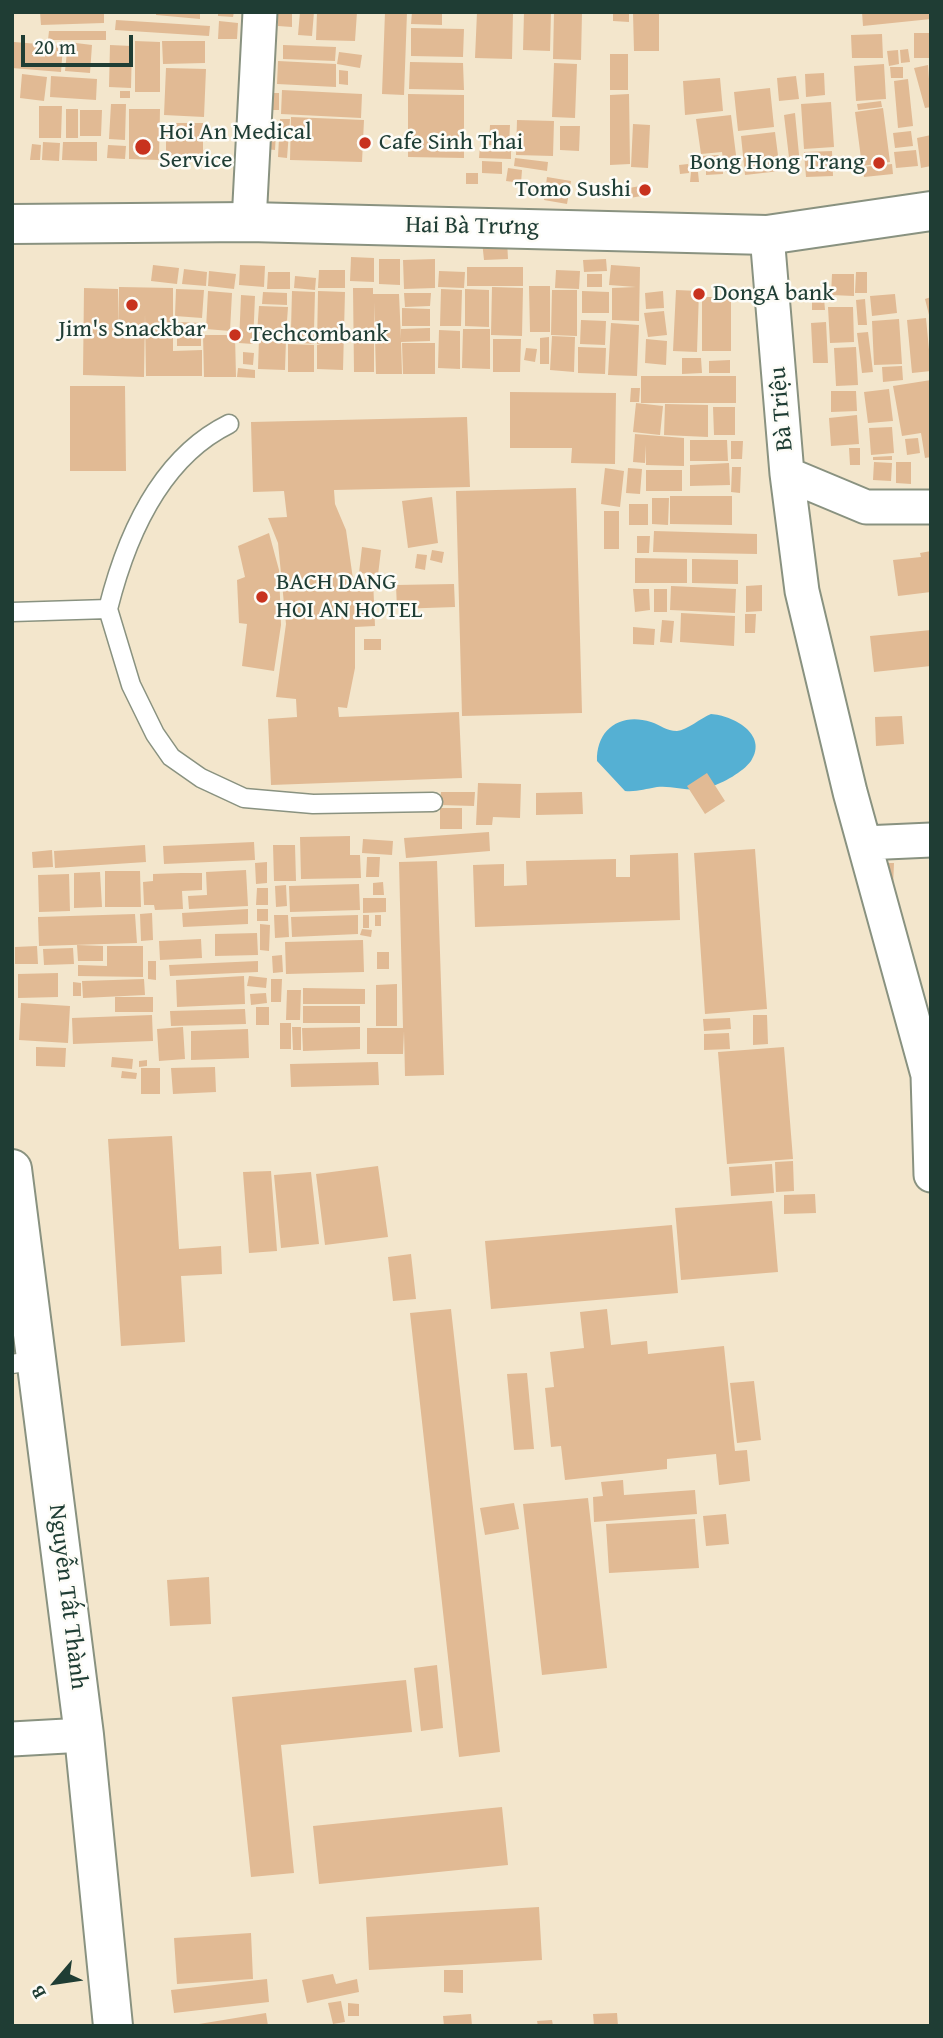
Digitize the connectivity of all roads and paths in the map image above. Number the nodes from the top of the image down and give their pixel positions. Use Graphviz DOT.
graph roads {
  1 [pos="260,12"];
  2 [pos="931,211"];
  3 [pos="249,222"];
  4 [pos="12,224"];
  5 [pos="767,235"];
  6 [pos="229,424"];
  7 [pos="787,474"];
  8 [pos="931,507"];
  9 [pos="108,608"];
  10 [pos="12,612"];
  11 [pos="433,802"];
  12 [pos="931,840"];
  13 [pos="864,843"];
  14 [pos="930,1075"];
  15 [pos="12,1169"];
  16 [pos="931,1175"];
  17 [pos="24,1362"];
  18 [pos="84,1735"];
  19 [pos="12,1739"];
  20 [pos="113,2026"];
  1 -- 3 [label="street"];
  2 -- 5 [label="street, Hai Bà Trưng"];
  3 -- 4 [label="street, Hai Bà Trưng"];
  3 -- 5 [label="street, Hai Bà Trưng"];
  5 -- 7 [label="street, Bà Triệu"];
  6 -- 9 [label="lane"];
  7 -- 8 [label="street, Bà Triệu"];
  7 -- 13 [label="street"];
  9 -- 10 [label="lane"];
  9 -- 11 [label="lane"];
  12 -- 13 [label="street"];
  13 -- 14 [label="street"];
  14 -- 16 [label="street"];
  15 -- 17 [label="street, Nguyễn Tất Thành"];
  17 -- 18 [label="street, Nguyễn Tất Thành"];
  18 -- 19 [label="street"];
  18 -- 20 [label="street, Nguyễn Tất Thành"];
}
